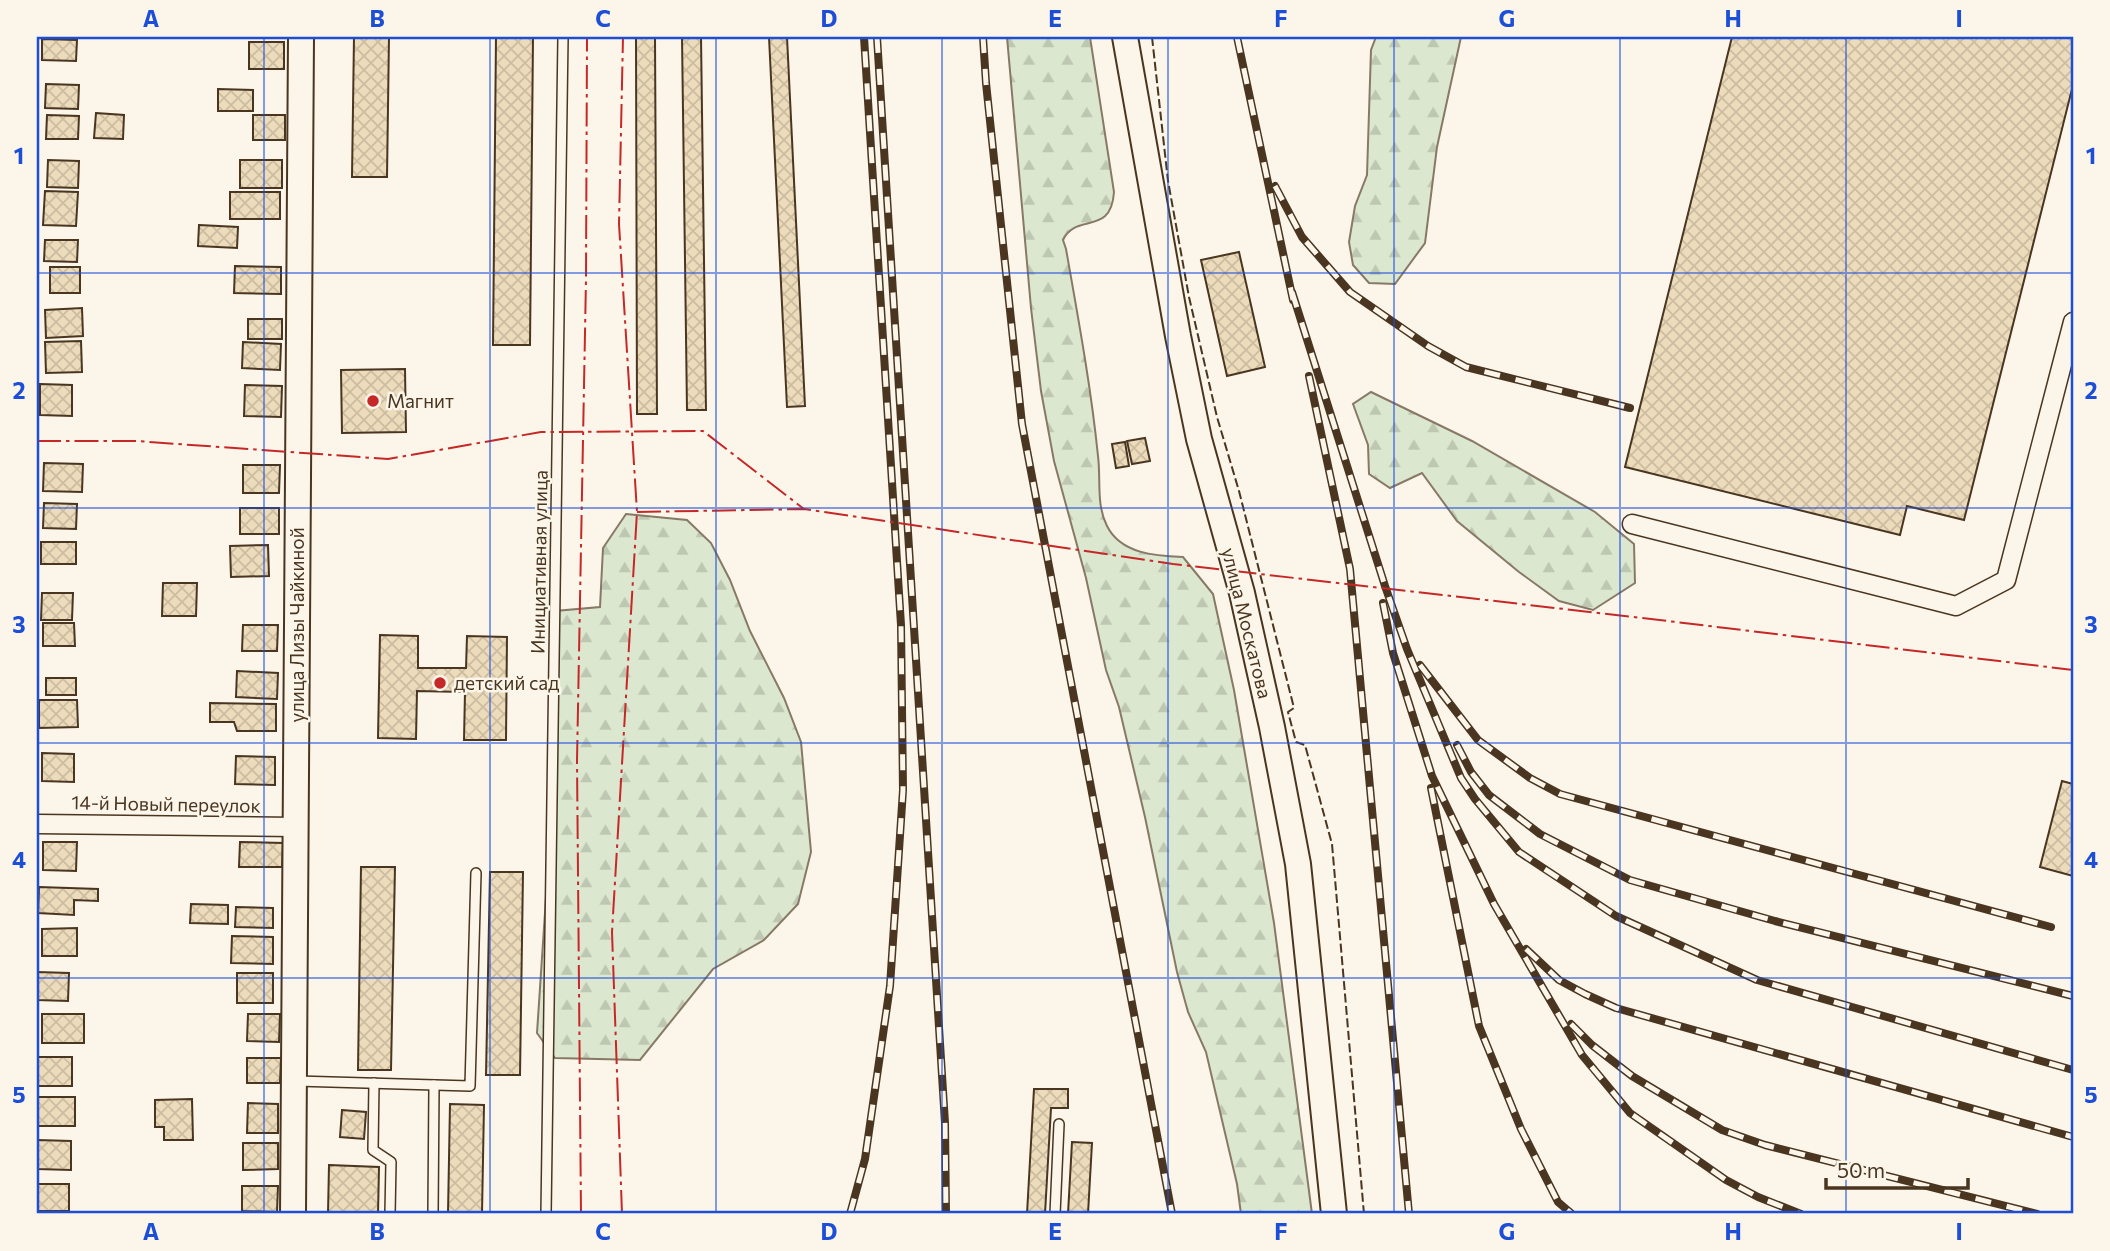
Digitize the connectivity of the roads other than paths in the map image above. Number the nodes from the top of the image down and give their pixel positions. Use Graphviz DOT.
graph roads {
  1 [pos="301,37"];
  2 [pos="563,37"];
  3 [pos="1125,37"];
  4 [pos="2073,322"];
  5 [pos="1632,524"];
  6 [pos="37,824"];
  7 [pos="295,827"];
  8 [pos="476,873"];
  9 [pos="295,1081"];
  10 [pos="374,1083"];
  11 [pos="434,1085"];
  12 [pos="1059,1124"];
  13 [pos="293,1214"];
  14 [pos="390,1214"];
  15 [pos="433,1214"];
  16 [pos="546,1214"];
  17 [pos="1055,1214"];
  18 [pos="1334,1214"];
  1 -- 7 [label="main road, улица Лизы Чайкиной"];
  2 -- 16 [label="lane, Инициативная улица"];
  3 -- 18 [label="main road, улица Москатова"];
  4 -- 5 [label="street"];
  6 -- 7 [label="street, 14-й Новый переулок"];
  7 -- 9 [label="main road, улица Лизы Чайкиной"];
  8 -- 11 [label="lane"];
  9 -- 10 [label="lane"];
  9 -- 13 [label="main road, улица Лизы Чайкиной"];
  10 -- 11 [label="lane"];
  10 -- 14 [label="lane"];
  11 -- 15 [label="lane"];
  12 -- 17 [label="lane"];
}
